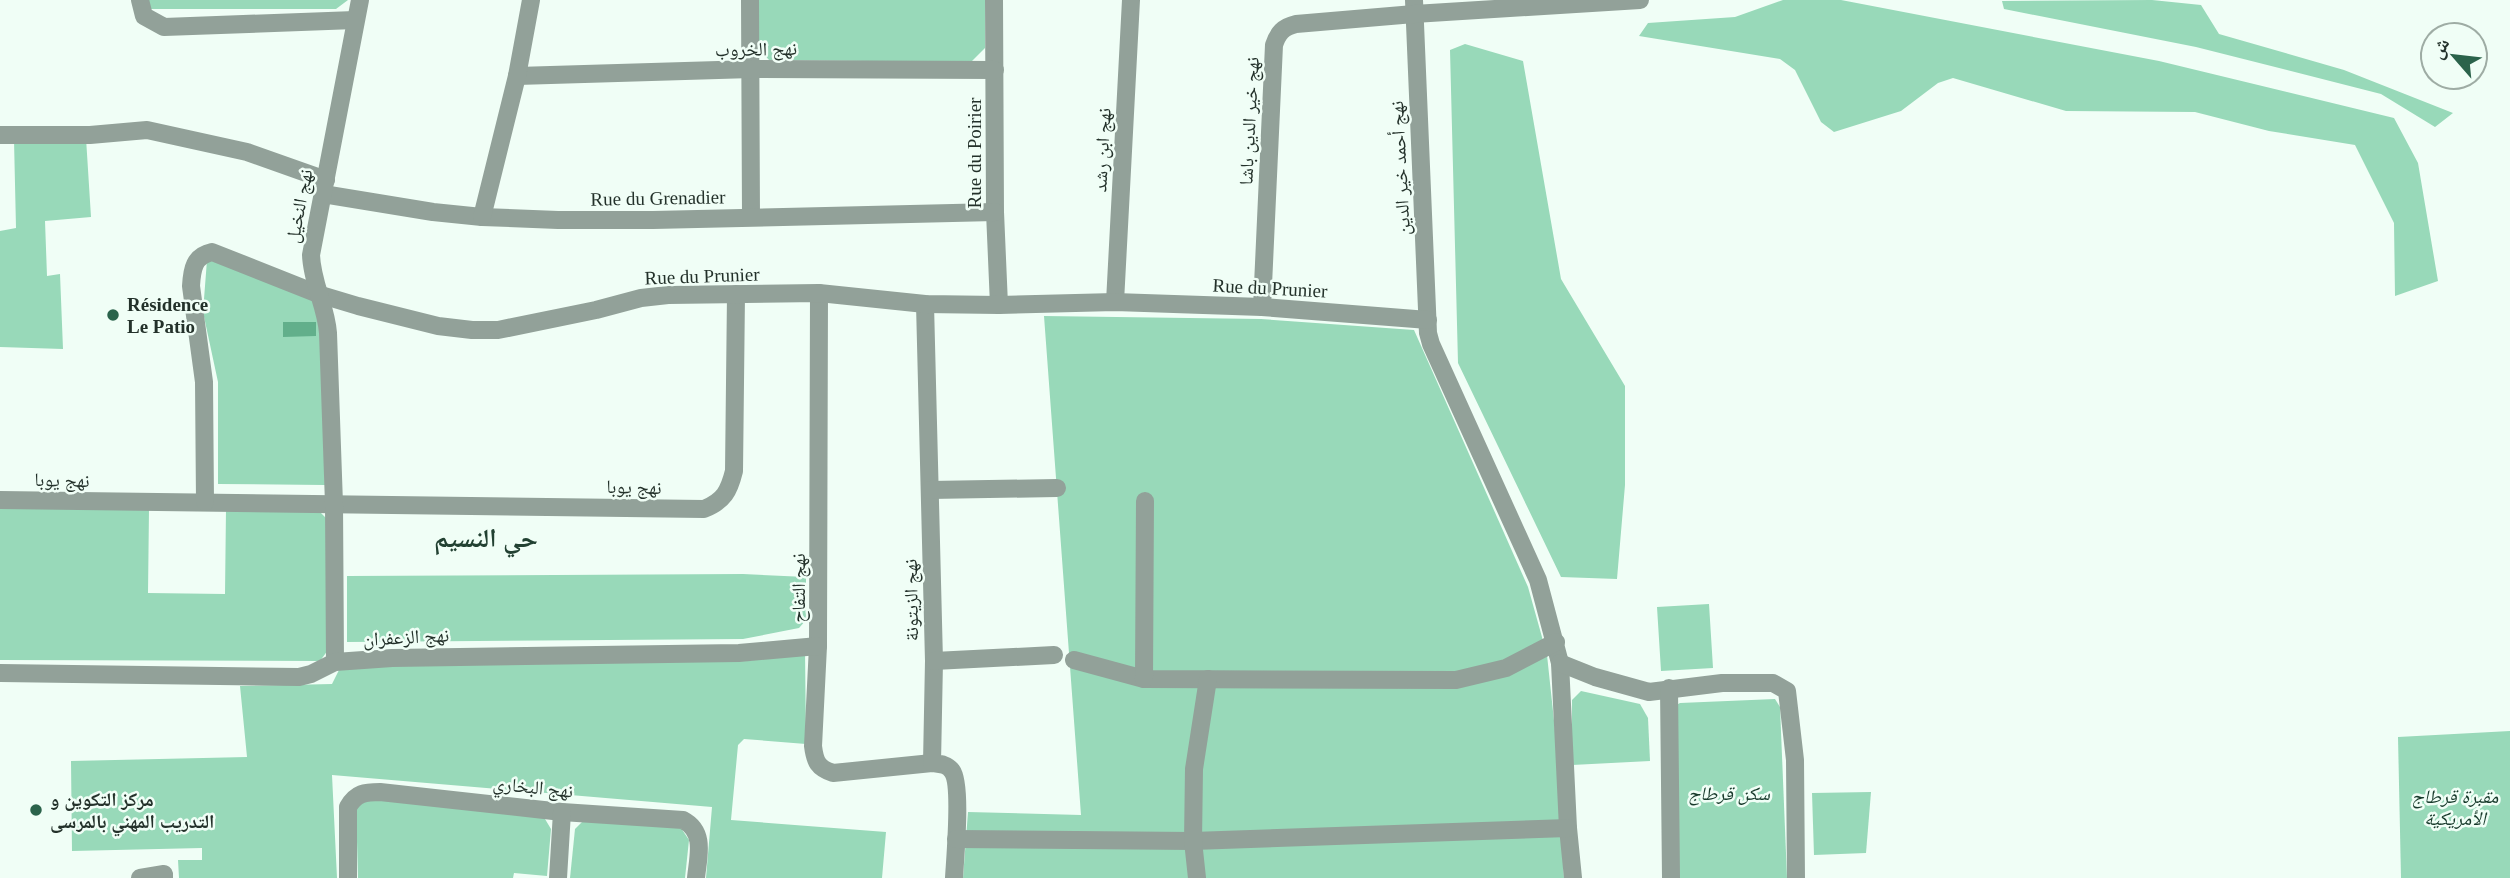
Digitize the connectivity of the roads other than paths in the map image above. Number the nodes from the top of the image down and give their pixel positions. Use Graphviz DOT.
graph roads {
  1 [pos="360,0"];
  2 [pos="531,0"];
  3 [pos="750,0"];
  4 [pos="994,0"];
  5 [pos="1131,0"];
  6 [pos="1640,0"];
  7 [pos="140,3"];
  8 [pos="1414,7"];
  9 [pos="355,20"];
  10 [pos="752,69"];
  11 [pos="995,70"];
  12 [pos="517,76"];
  13 [pos="0,135"];
  14 [pos="324,187"];
  15 [pos="995,212"];
  16 [pos="751,216"];
  17 [pos="482,217"];
  18 [pos="819,293"];
  19 [pos="318,294"];
  20 [pos="736,294"];
  21 [pos="1115,303"];
  22 [pos="925,304"];
  23 [pos="999,305"];
  24 [pos="1262,307"];
  25 [pos="1428,320"];
  26 [pos="1056,488"];
  27 [pos="930,490"];
  28 [pos="0,500"];
  29 [pos="1146,501"];
  30 [pos="205,502"];
  31 [pos="334,503"];
  32 [pos="1556,642"];
  33 [pos="818,646"];
  34 [pos="1054,655"];
  35 [pos="1074,660"];
  36 [pos="934,661"];
  37 [pos="335,662"];
  38 [pos="1560,663"];
  39 [pos="0,673"];
  40 [pos="1144,679"];
  41 [pos="1208,679"];
  42 [pos="1669,688"];
  43 [pos="932,764"];
  44 [pos="562,812"];
  45 [pos="1568,828"];
  46 [pos="957,839"];
  47 [pos="1193,841"];
  48 [pos="141,878"];
  49 [pos="164,878"];
  50 [pos="348,878"];
  51 [pos="558,878"];
  52 [pos="696,878"];
  53 [pos="954,878"];
  54 [pos="1197,878"];
  55 [pos="1573,878"];
  56 [pos="1671,878"];
  57 [pos="1796,878"];
  1 -- 9 [label="street, نهج النخيل"];
  2 -- 12 [label="street"];
  3 -- 10 [label="street"];
  4 -- 11 [label="street, Rue du Poirier"];
  5 -- 21 [label="street, نهج ابن رشد"];
  6 -- 8 [label="street"];
  7 -- 9 [label="street"];
  8 -- 24 [label="street, نهج خير الدين باشا"];
  8 -- 25 [label="street, نهج أحمد خير الدين"];
  9 -- 14 [label="street, نهج النخيل"];
  10 -- 11 [label="street, نهج الخروب"];
  10 -- 12 [label="street, نهج الخروب"];
  10 -- 16 [label="street"];
  11 -- 15 [label="street, Rue du Poirier"];
  12 -- 17 [label="street"];
  13 -- 14 [label="street, Rue du Grenadier"];
  14 -- 17 [label="street, Rue du Grenadier"];
  14 -- 19 [label="street, نهج النخيل"];
  15 -- 16 [label="street, Rue du Grenadier"];
  15 -- 23 [label="street, Rue du Poirier"];
  16 -- 17 [label="street, Rue du Grenadier"];
  18 -- 20 [label="street, Rue du Prunier"];
  18 -- 22 [label="street, Rue du Prunier"];
  18 -- 33 [label="street, نهج التفاح"];
  19 -- 20 [label="street, Rue du Prunier"];
  19 -- 30 [label="street, Rue du Prunier"];
  19 -- 31 [label="street, نهج النخيل"];
  20 -- 31 [label="street, نهج يوبا"];
  21 -- 23 [label="street, Rue du Prunier"];
  21 -- 24 [label="street, Rue du Prunier"];
  22 -- 23 [label="street, Rue du Prunier"];
  22 -- 27 [label="street, نهج الزيتونة"];
  24 -- 25 [label="street, Rue du Prunier"];
  25 -- 32 [label="street, نهج أحمد خير الدين"];
  26 -- 27 [label="street"];
  27 -- 36 [label="street, نهج الزيتونة"];
  28 -- 30 [label="street, نهج يوبا"];
  29 -- 40 [label="street"];
  30 -- 31 [label="street, نهج يوبا"];
  31 -- 37 [label="street"];
  32 -- 38 [label="street, نهج أحمد خير الدين"];
  32 -- 41 [label="street"];
  33 -- 37 [label="street, نهج الزعفران"];
  33 -- 43 [label="street, نهج التفاح"];
  34 -- 36 [label="street"];
  35 -- 40 [label="street"];
  36 -- 43 [label="street, نهج الزيتونة"];
  37 -- 39 [label="street, نهج الزعفران"];
  38 -- 42 [label="street"];
  38 -- 45 [label="street, نهج أحمد خير الدين"];
  40 -- 41 [label="street"];
  41 -- 47 [label="street"];
  42 -- 56 [label="street"];
  42 -- 57 [label="street"];
  43 -- 46 [label="street"];
  44 -- 50 [label="street, نهج البخاري"];
  44 -- 51 [label="street"];
  44 -- 52 [label="street, نهج البخاري"];
  45 -- 47 [label="street"];
  45 -- 55 [label="street, نهج أحمد خير الدين"];
  46 -- 47 [label="street"];
  46 -- 53 [label="street"];
  47 -- 54 [label="street"];
  48 -- 49 [label="street"];
}
